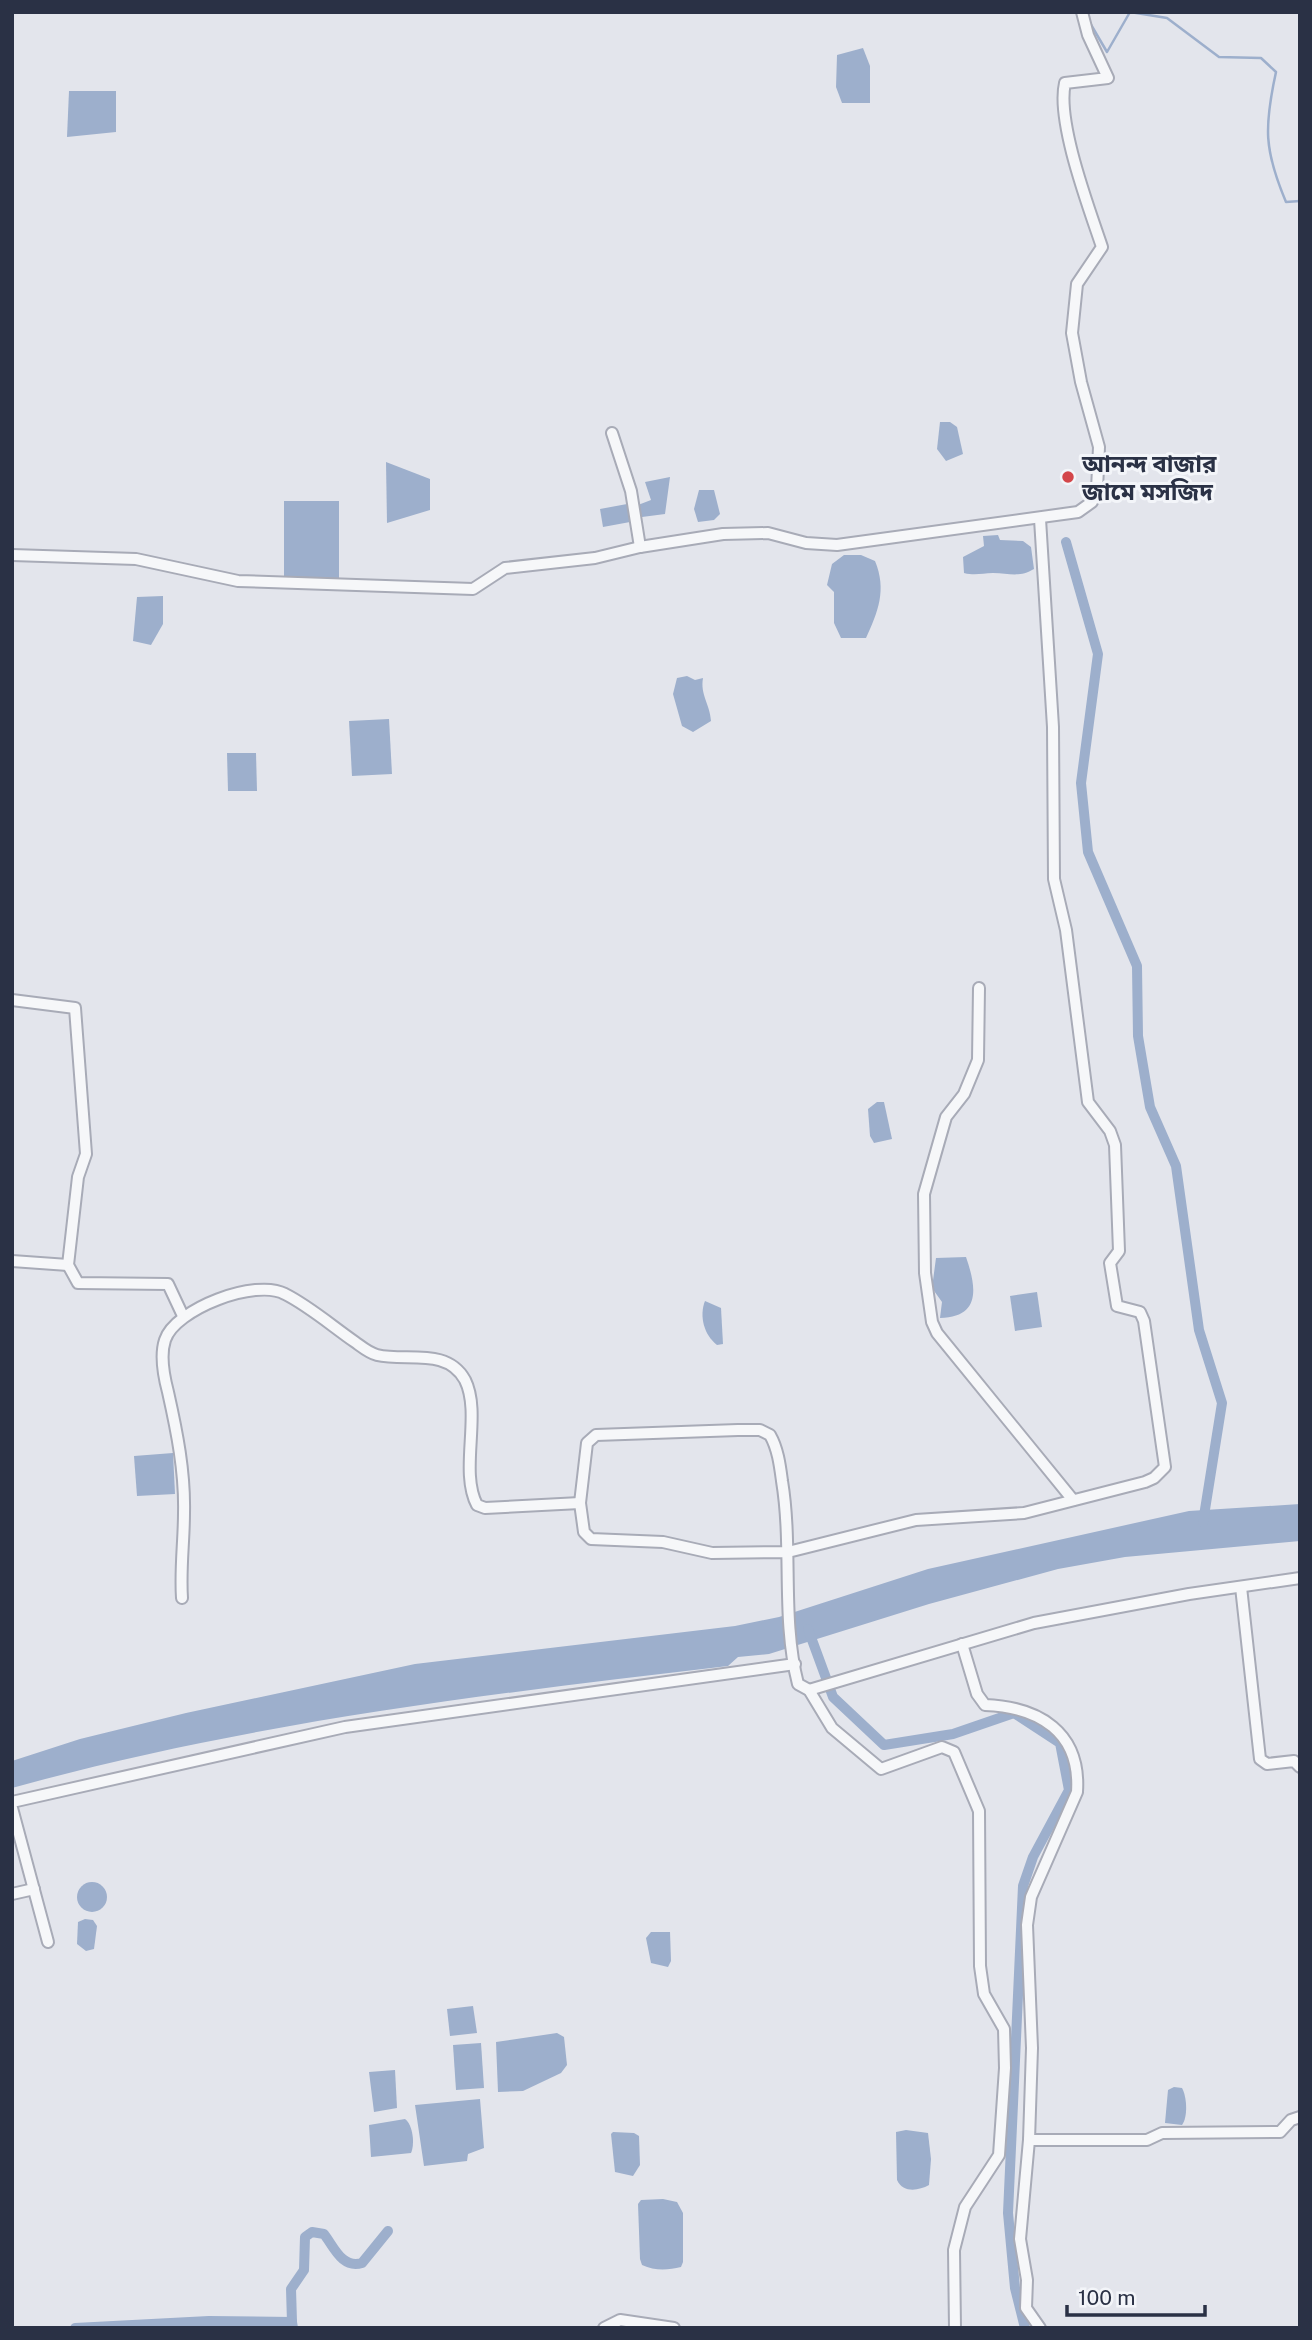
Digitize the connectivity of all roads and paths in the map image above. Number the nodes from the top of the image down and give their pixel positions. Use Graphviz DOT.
graph roads {
  1 [pos="1082,12"];
  2 [pos="612,433"];
  3 [pos="1040,519"];
  4 [pos="640,547"];
  5 [pos="12,555"];
  6 [pos="979,988"];
  7 [pos="12,1000"];
  8 [pos="12,1261"];
  9 [pos="68,1265"];
  10 [pos="184,1316"];
  11 [pos="1073,1500"];
  12 [pos="580,1503"];
  13 [pos="788,1552"];
  14 [pos="1300,1578"];
  15 [pos="1241,1587"];
  16 [pos="182,1598"];
  17 [pos="962,1644"];
  18 [pos="795,1664"];
  19 [pos="813,1689"];
  20 [pos="1300,1767"];
  21 [pos="12,1805"];
  22 [pos="34,1889"];
  23 [pos="12,1894"];
  24 [pos="48,1942"];
  25 [pos="1300,2117"];
  26 [pos="1029,2140"];
  27 [pos="604,2328"];
  28 [pos="674,2328"];
  29 [pos="955,2328"];
  30 [pos="1040,2328"];
  1 -- 3 [label="street"];
  2 -- 4 [label="street"];
  3 -- 4 [label="street"];
  3 -- 11 [label="street"];
  4 -- 5 [label="street"];
  6 -- 11 [label="street"];
  7 -- 9 [label="street"];
  8 -- 9 [label="street"];
  9 -- 10 [label="street"];
  10 -- 12 [label="street"];
  10 -- 16 [label="street"];
  11 -- 13 [label="street"];
  12 -- 13 [label="street"];
  12 -- 13 [label="street"];
  13 -- 18 [label="street"];
  14 -- 15 [label="street"];
  15 -- 17 [label="street"];
  15 -- 20 [label="street"];
  17 -- 19 [label="street"];
  17 -- 26 [label="street"];
  18 -- 19 [label="street"];
  18 -- 21 [label="street"];
  19 -- 29 [label="street"];
  21 -- 22 [label="street"];
  22 -- 23 [label="street"];
  22 -- 24 [label="street"];
  25 -- 26 [label="street"];
  26 -- 30 [label="street"];
  27 -- 28 [label="street"];
}
